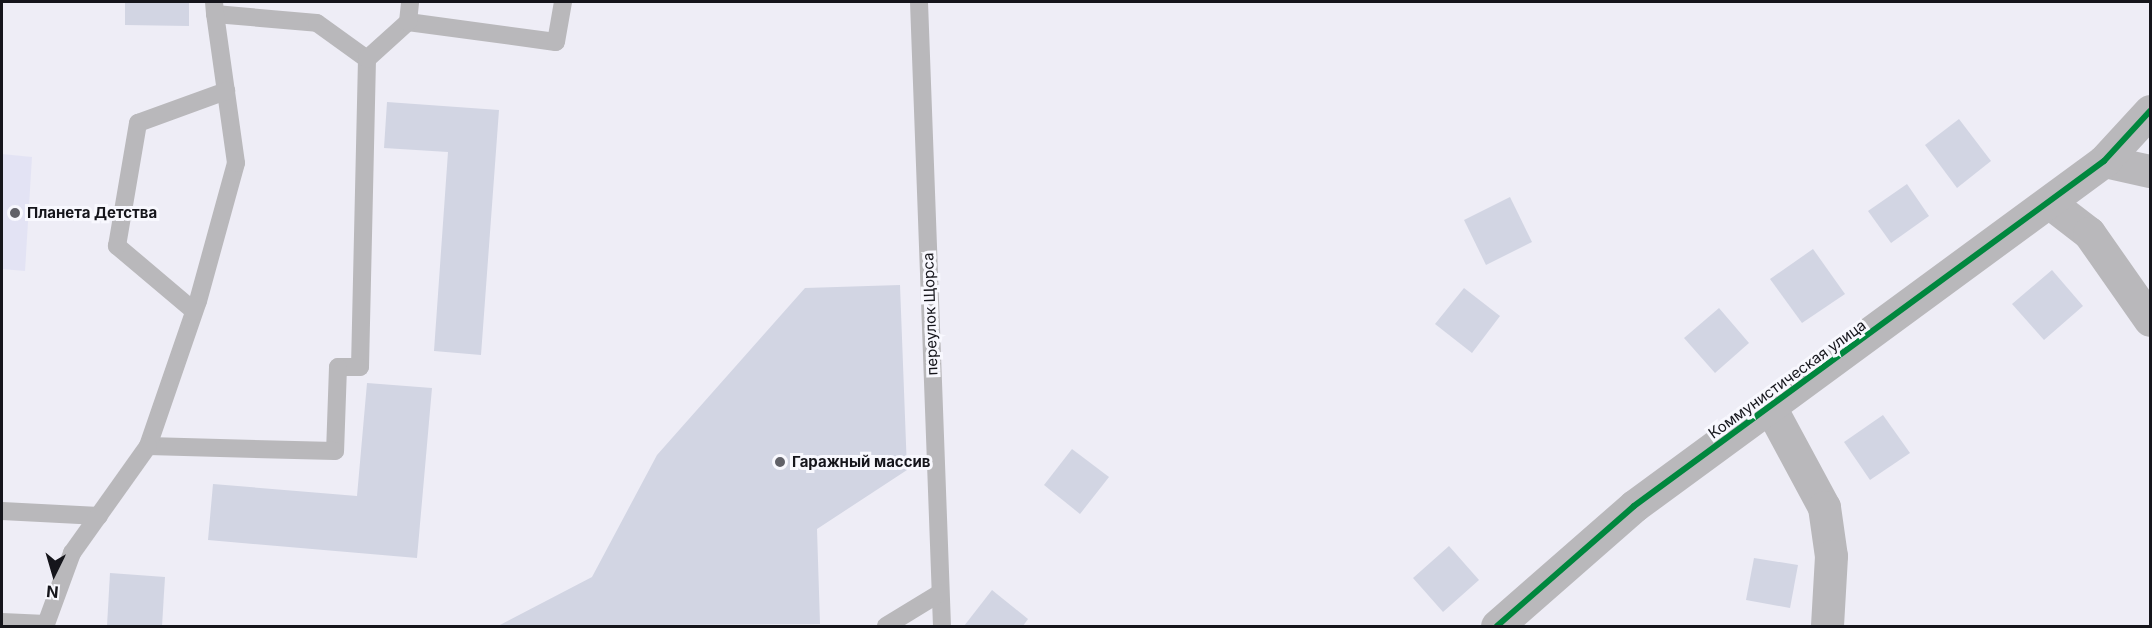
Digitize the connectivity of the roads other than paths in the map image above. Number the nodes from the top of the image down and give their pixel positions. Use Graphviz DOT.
graph roads {
  1 [pos="410,2"];
  2 [pos="563,2"];
  3 [pos="919,2"];
  4 [pos="215,8"];
  5 [pos="408,22"];
  6 [pos="367,59"];
  7 [pos="226,92"];
  8 [pos="2151,111"];
  9 [pos="2104,161"];
  10 [pos="2151,171"];
  11 [pos="2050,203"];
  12 [pos="194,311"];
  13 [pos="2151,320"];
  14 [pos="1769,405"];
  15 [pos="148,446"];
  16 [pos="2,511"];
  17 [pos="99,516"];
  18 [pos="940,593"];
  19 [pos="2,622"];
  20 [pos="886,627"];
  21 [pos="942,627"];
  22 [pos="1497,627"];
  23 [pos="1827,627"];
  1 -- 5 [label="lane"];
  2 -- 5 [label="lane"];
  3 -- 18 [label="lane, переулок Щорса"];
  4 -- 6 [label="lane"];
  4 -- 7 [label="lane"];
  5 -- 6 [label="lane"];
  6 -- 15 [label="lane"];
  7 -- 12 [label="lane"];
  7 -- 12 [label="lane"];
  8 -- 9 [label="street, Коммунистическая улица"];
  9 -- 10 [label="street"];
  9 -- 11 [label="street, Коммунистическая улица"];
  11 -- 13 [label="street"];
  11 -- 14 [label="street, Коммунистическая улица"];
  12 -- 15 [label="lane"];
  14 -- 22 [label="street, Коммунистическая улица"];
  14 -- 23 [label="street"];
  15 -- 17 [label="lane"];
  16 -- 17 [label="lane"];
  17 -- 19 [label="lane"];
  18 -- 20 [label="lane"];
  18 -- 21 [label="lane, переулок Щорса"];
}
